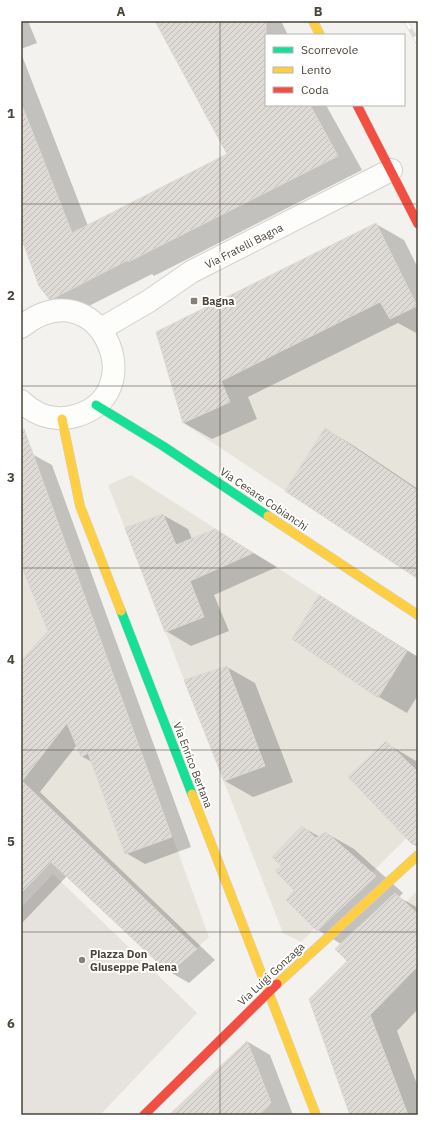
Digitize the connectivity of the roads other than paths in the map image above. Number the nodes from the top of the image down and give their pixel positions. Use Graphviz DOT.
graph roads {
  1 [pos="313,21"];
  2 [pos="320,34"];
  3 [pos="358,106"];
  4 [pos="391,170"];
  5 [pos="418,224"];
  6 [pos="21,326"];
  7 [pos="101,328"];
  8 [pos="21,401"];
  9 [pos="96,405"];
  10 [pos="62,419"];
  11 [pos="418,615"];
  12 [pos="418,855"];
  13 [pos="269,992"];
  14 [pos="144,1115"];
  15 [pos="316,1115"];
  1 -- 2 [label="street"];
  3 -- 4 [label="street"];
  4 -- 5 [label="street"];
  4 -- 7 [label="street, Via Fratelli Bagna"];
  6 -- 7 [label="street"];
  7 -- 9 [label="street"];
  8 -- 10 [label="street"];
  9 -- 10 [label="street"];
  9 -- 11 [label="street, Via Cesare Cobianchi"];
  10 -- 13 [label="street, Via Enrico Bertana"];
  12 -- 13 [label="street, Via Luigi Gonzaga"];
  13 -- 14 [label="street, Via Luigi Gonzaga"];
  13 -- 15 [label="street, Via Enrico Bertana"];
}
